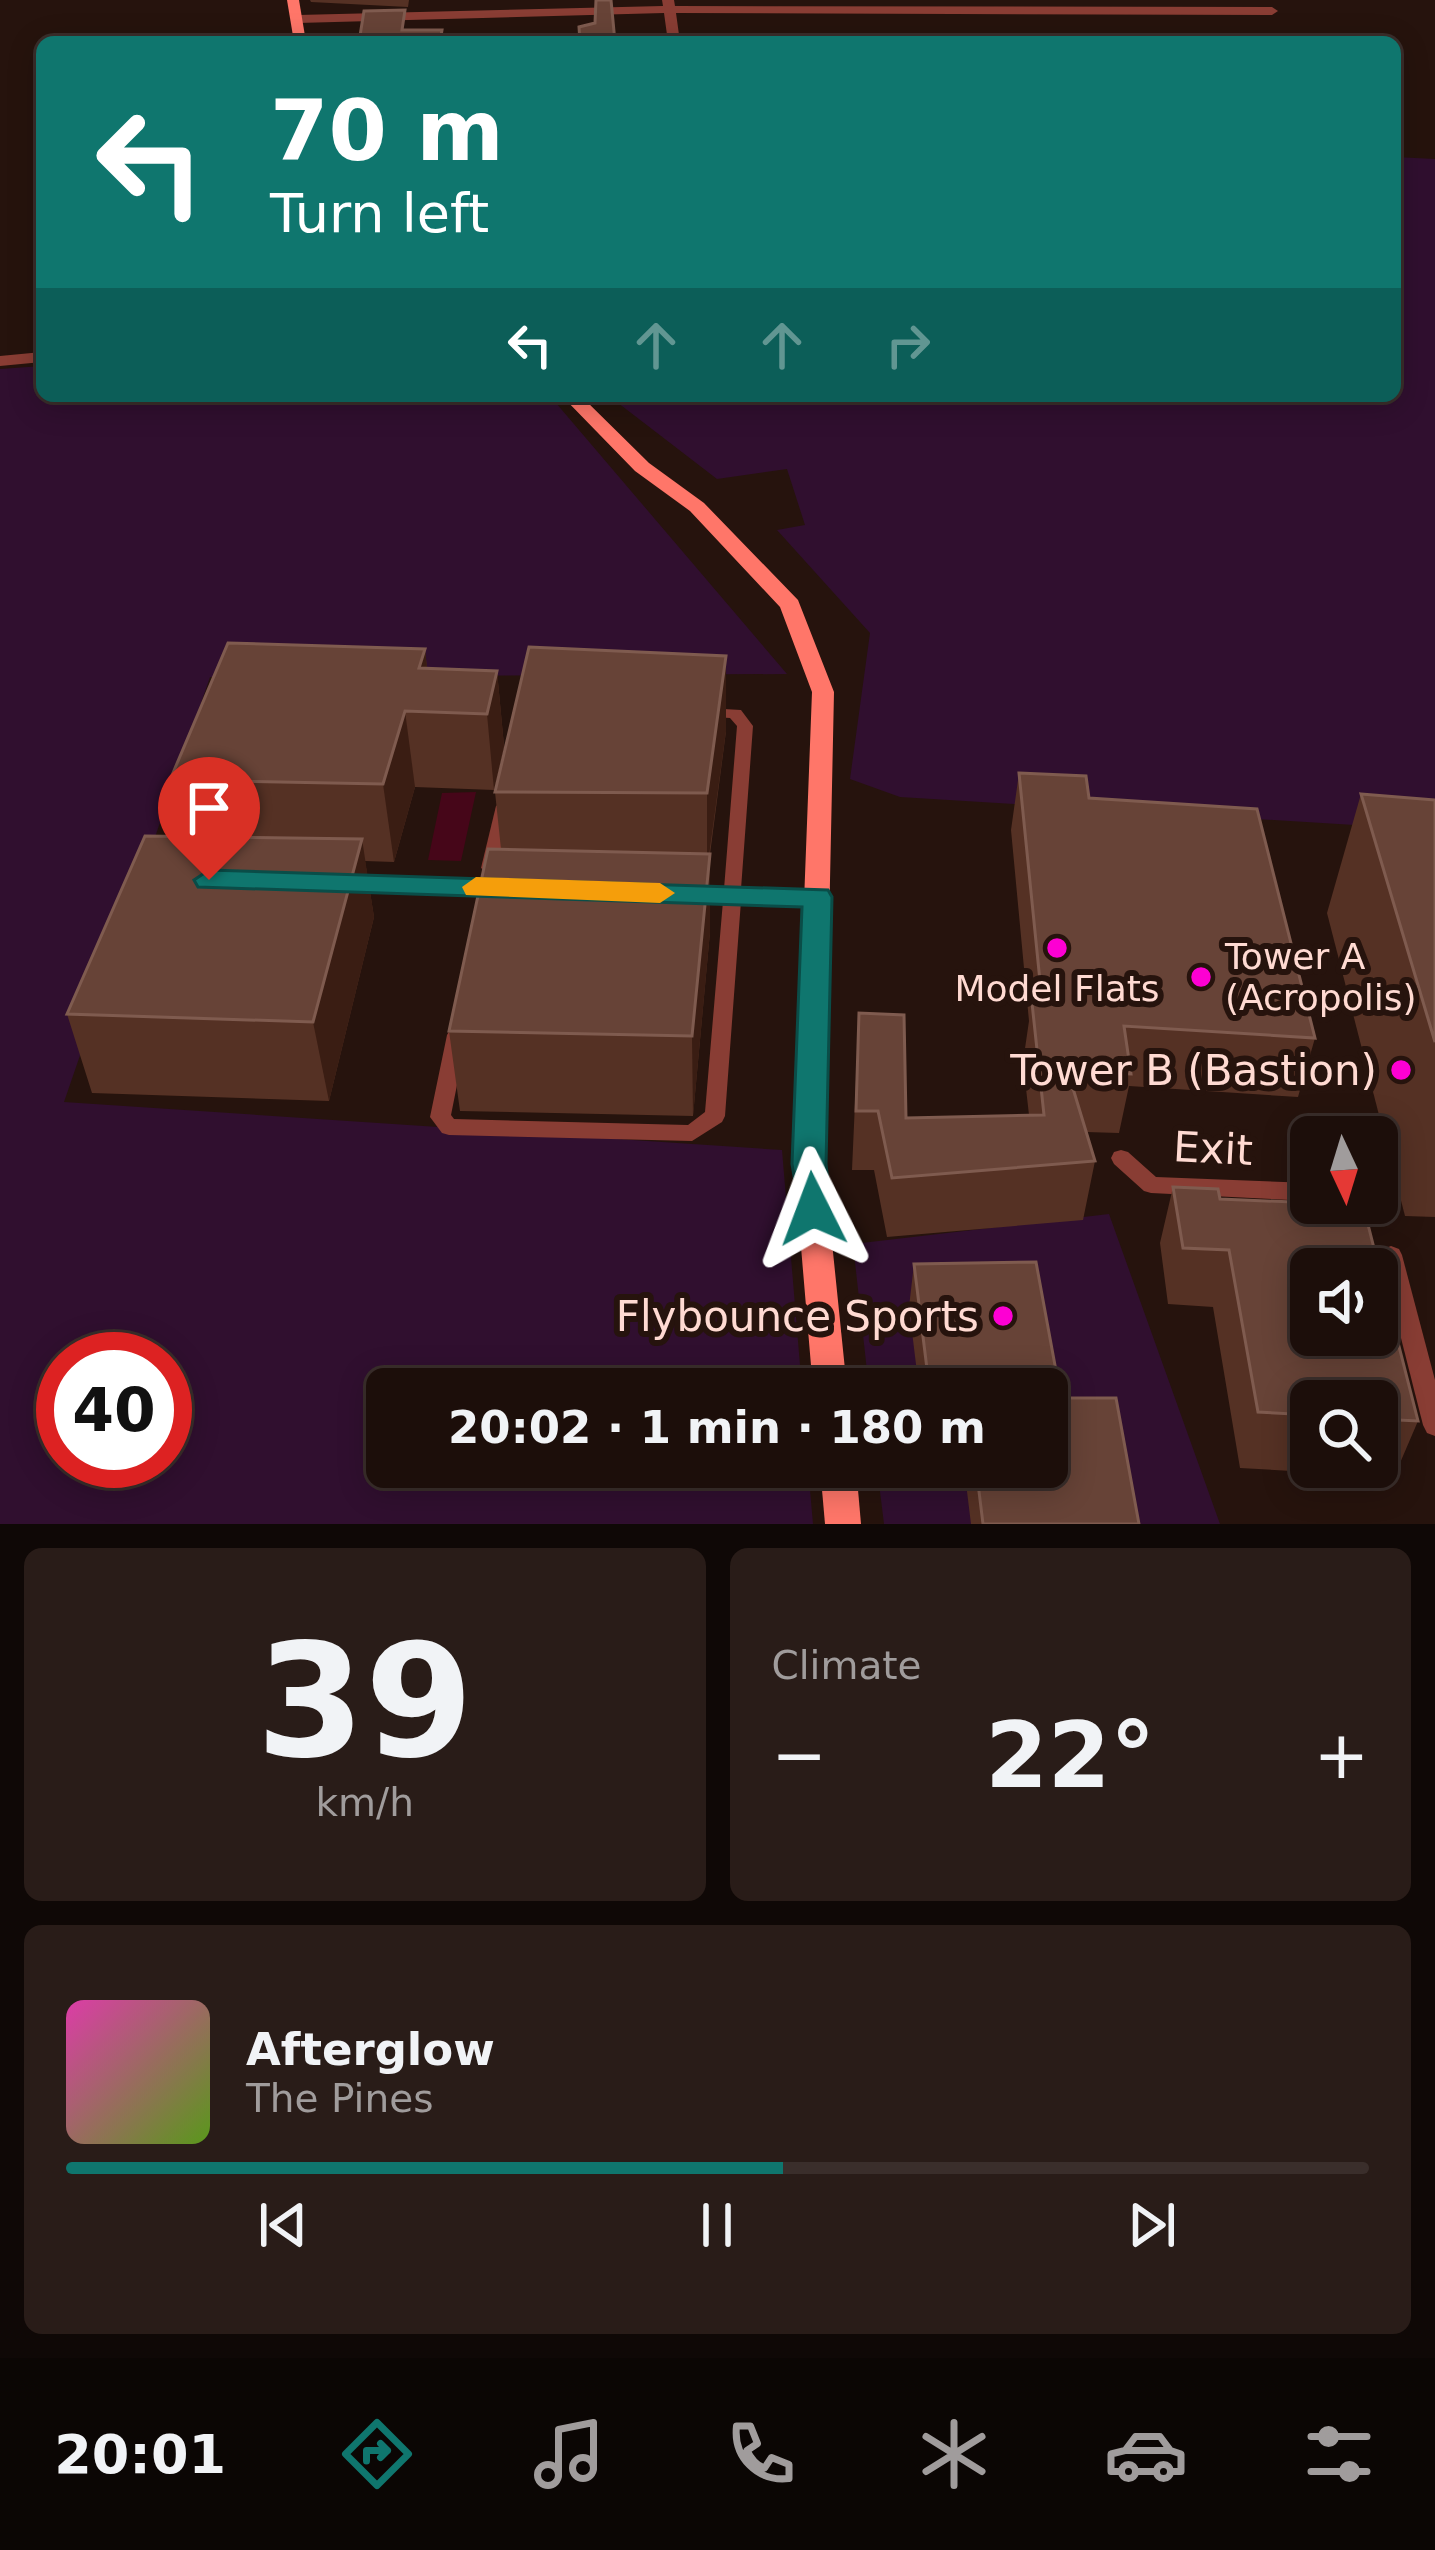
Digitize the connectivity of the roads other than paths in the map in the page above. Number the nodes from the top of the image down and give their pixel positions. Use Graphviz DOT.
graph roads {
  1 [pos="292,0"];
  2 [pos="429,0"];
  3 [pos="586,5"];
  4 [pos="668,5"];
  5 [pos="750,5"];
  6 [pos="855,5"];
  7 [pos="929,5"];
  8 [pos="1201,5"];
  9 [pos="504,6"];
  10 [pos="1120,6"];
  11 [pos="1272,11"];
  12 [pos="425,16"];
  13 [pos="298,19"];
  14 [pos="586,26"];
  15 [pos="299,36"];
  16 [pos="673,36"];
  17 [pos="36,358"];
  18 [pos="0,361"];
  19 [pos="577,402"];
  20 [pos="689,712"];
  21 [pos="510,777"];
  22 [pos="324,883"];
  23 [pos="485,888"];
  24 [pos="530,889"];
  25 [pos="664,893"];
  26 [pos="731,895"];
  27 [pos="817,897"];
  28 [pos="481,910"];
  29 [pos="460,1021"];
  30 [pos="1121,1157"];
  31 [pos="1290,1191"];
  32 [pos="1398,1282"];
  33 [pos="828,1368"];
  34 [pos="1435,1425"];
  35 [pos="840,1488"];
  36 [pos="843,1524"];
  1 -- 13 [label="street"];
  2 -- 12 [label="street"];
  3 -- 4 [label="street"];
  3 -- 9 [label="street"];
  3 -- 14 [label="street"];
  4 -- 5 [label="street"];
  4 -- 16 [label="street"];
  5 -- 6 [label="street"];
  6 -- 7 [label="street"];
  7 -- 10 [label="street"];
  8 -- 10 [label="street"];
  8 -- 11 [label="street"];
  9 -- 12 [label="street"];
  12 -- 13 [label="street"];
  13 -- 15 [label="street"];
  17 -- 18 [label="street"];
  19 -- 27 [label="street"];
  20 -- 26 [label="lane"];
  21 -- 23 [label="lane"];
  22 -- 23 [label="lane"];
  23 -- 24 [label="lane"];
  23 -- 28 [label="lane"];
  25 -- 26 [label="lane"];
  26 -- 27 [label="lane"];
  26 -- 29 [label="lane"];
  27 -- 33 [label="street"];
  30 -- 31 [label="lane, Exit"];
  32 -- 34 [label="lane"];
  35 -- 36 [label="street"];
}
